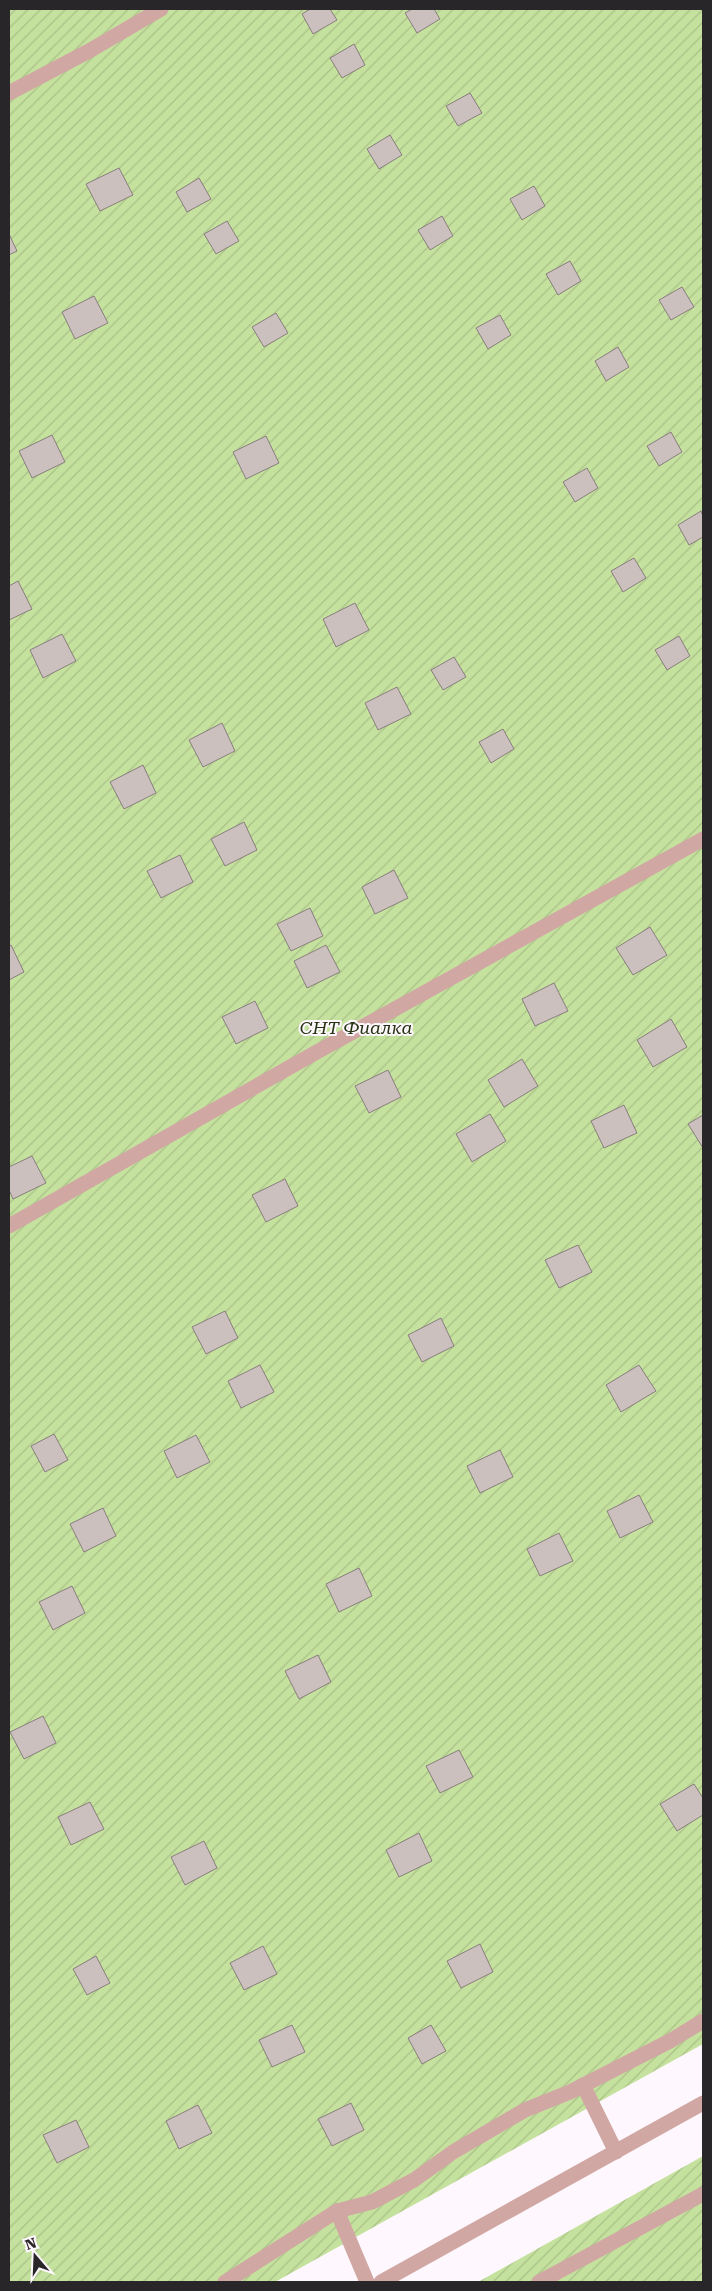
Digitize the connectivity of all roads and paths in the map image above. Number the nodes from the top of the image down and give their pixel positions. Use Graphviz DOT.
graph roads {
  1 [pos="161,9"];
  2 [pos="9,93"];
  3 [pos="703,839"];
  4 [pos="9,1226"];
  5 [pos="703,2021"];
  6 [pos="583,2085"];
  7 [pos="703,2103"];
  8 [pos="616,2152"];
  9 [pos="703,2194"];
  10 [pos="337,2211"];
  11 [pos="225,2282"];
  12 [pos="367,2282"];
  13 [pos="381,2282"];
  14 [pos="539,2282"];
  1 -- 2 [label="street"];
  3 -- 4 [label="street"];
  5 -- 6 [label="street"];
  6 -- 8 [label="street"];
  6 -- 10 [label="street"];
  7 -- 8 [label="street"];
  8 -- 13 [label="street"];
  9 -- 14 [label="street"];
  10 -- 11 [label="street"];
  10 -- 12 [label="street"];
}
